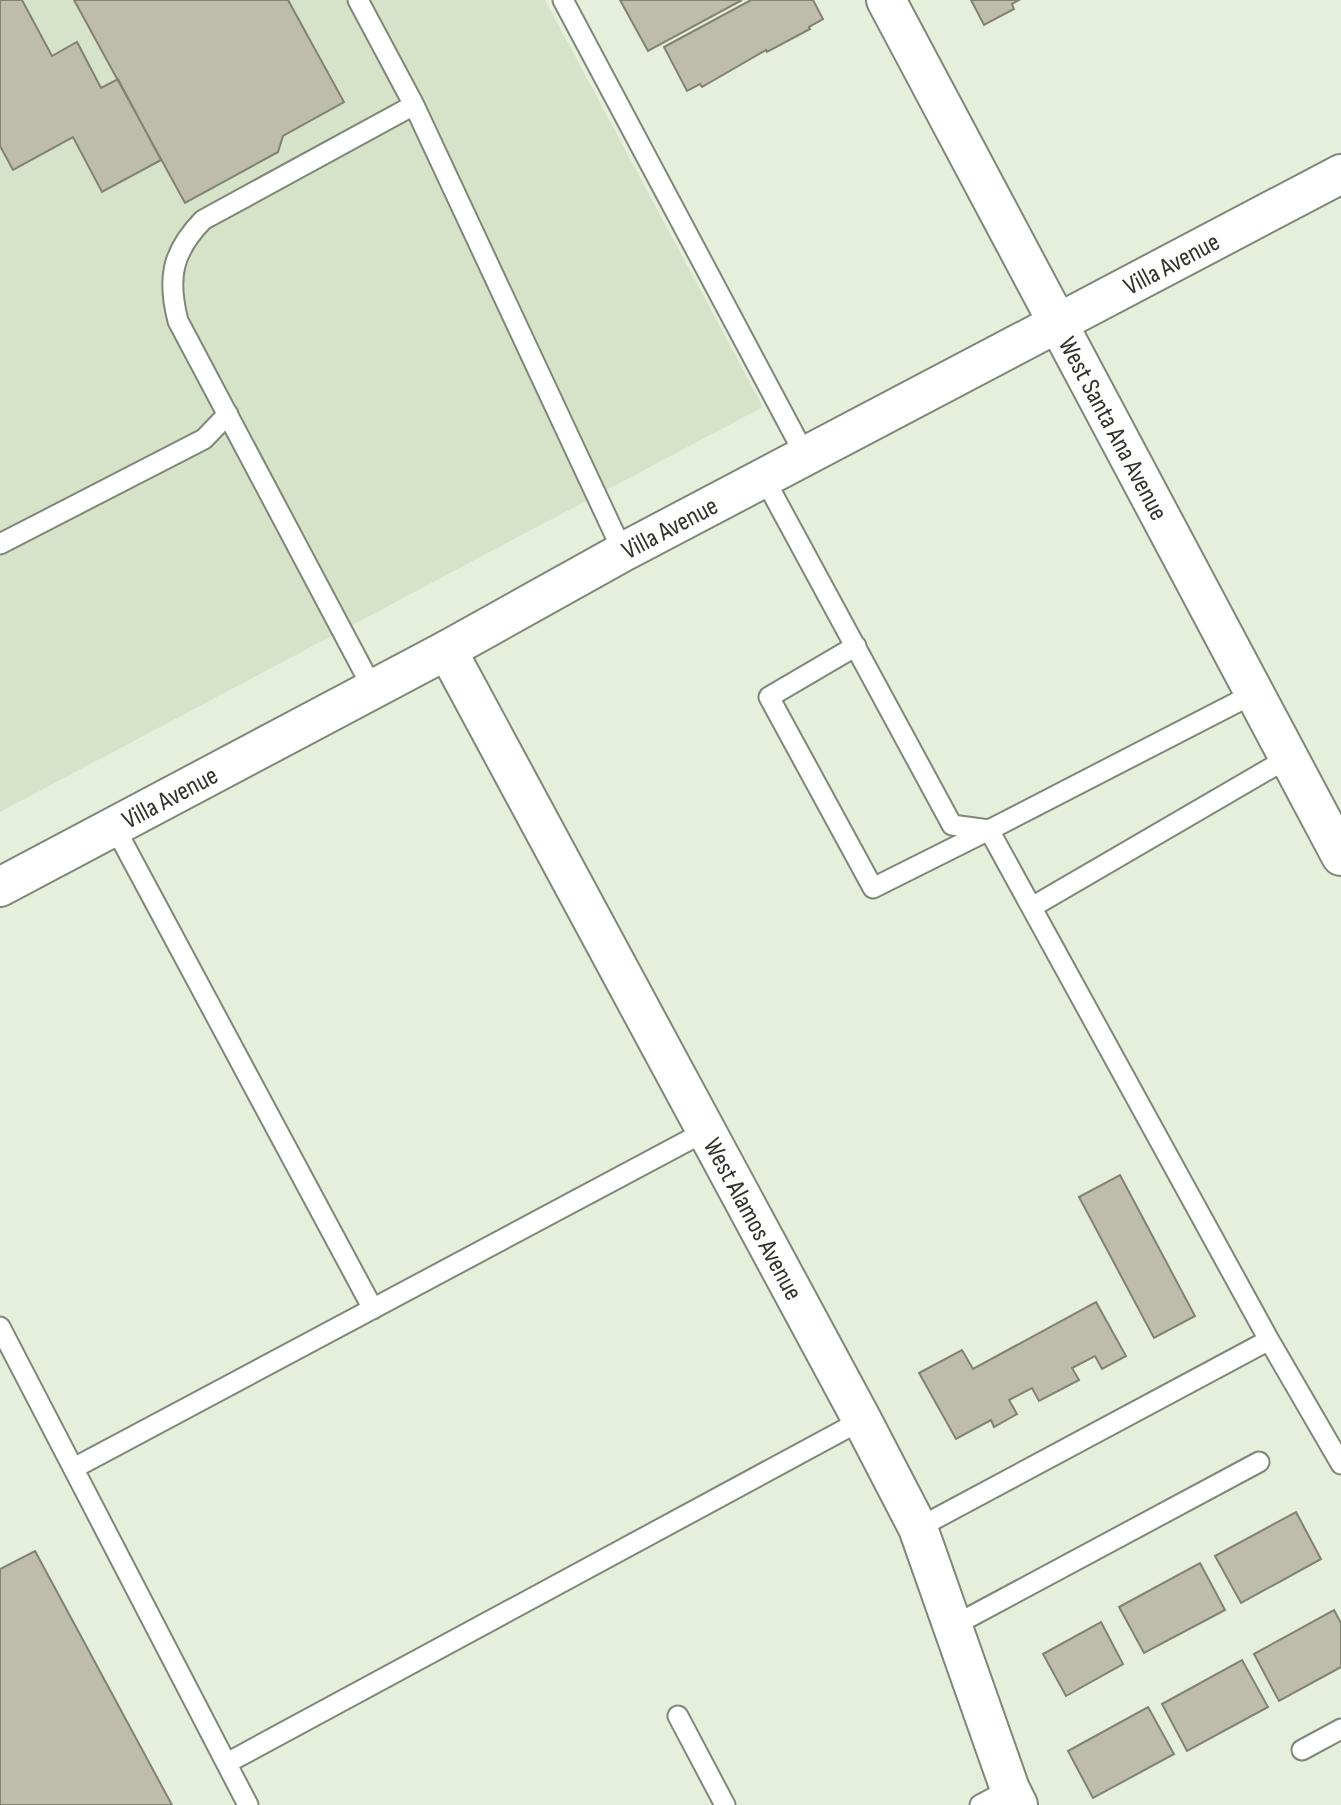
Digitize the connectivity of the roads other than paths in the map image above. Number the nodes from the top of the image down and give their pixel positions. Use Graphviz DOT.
graph roads {
  1 [pos="358,0"];
  2 [pos="563,0"];
  3 [pos="886,0"];
  4 [pos="414,105"];
  5 [pos="1341,174"];
  6 [pos="1058,323"];
  7 [pos="228,414"];
  8 [pos="805,455"];
  9 [pos="764,478"];
  10 [pos="0,544"];
  11 [pos="623,552"];
  12 [pos="856,646"];
  13 [pos="447,650"];
  14 [pos="373,689"];
  15 [pos="1255,693"];
  16 [pos="1288,758"];
  17 [pos="114,826"];
  18 [pos="989,830"];
  19 [pos="1341,856"];
  20 [pos="0,887"];
  21 [pos="1032,907"];
  22 [pos="706,1131"];
  23 [pos="373,1310"];
  24 [pos="0,1326"];
  25 [pos="1269,1340"];
  26 [pos="862,1420"];
  27 [pos="1259,1462"];
  28 [pos="1341,1464"];
  29 [pos="74,1468"];
  30 [pos="918,1528"];
  31 [pos="953,1626"];
  32 [pos="678,1716"];
  33 [pos="1341,1729"];
  34 [pos="1302,1750"];
  35 [pos="227,1763"];
  36 [pos="1003,1800"];
  37 [pos="716,1802"];
  38 [pos="248,1805"];
  1 -- 4 [label="lane"];
  2 -- 8 [label="lane"];
  3 -- 6 [label="street, West Santa Ana Avenue"];
  4 -- 7 [label="lane"];
  4 -- 11 [label="lane"];
  5 -- 6 [label="street, Villa Avenue"];
  6 -- 8 [label="street, Villa Avenue"];
  6 -- 15 [label="street, West Santa Ana Avenue"];
  7 -- 10 [label="lane"];
  7 -- 14 [label="lane"];
  8 -- 9 [label="street, Villa Avenue"];
  9 -- 11 [label="street, Villa Avenue"];
  9 -- 12 [label="lane"];
  11 -- 13 [label="street, Villa Avenue"];
  12 -- 18 [label="lane"];
  12 -- 18 [label="lane"];
  13 -- 14 [label="street, Villa Avenue"];
  13 -- 22 [label="street, West Alamos Avenue"];
  14 -- 17 [label="street, Villa Avenue"];
  15 -- 16 [label="street, West Santa Ana Avenue"];
  15 -- 18 [label="lane"];
  16 -- 19 [label="street, West Santa Ana Avenue"];
  16 -- 21 [label="lane"];
  17 -- 20 [label="street, Villa Avenue"];
  17 -- 23 [label="lane"];
  18 -- 21 [label="lane"];
  21 -- 25 [label="lane"];
  22 -- 23 [label="lane"];
  22 -- 26 [label="street, West Alamos Avenue"];
  23 -- 29 [label="lane"];
  24 -- 29 [label="lane"];
  25 -- 28 [label="lane"];
  25 -- 30 [label="lane"];
  26 -- 30 [label="street, West Alamos Avenue"];
  26 -- 35 [label="lane"];
  27 -- 31 [label="lane"];
  29 -- 35 [label="lane"];
  30 -- 31 [label="street, West Alamos Avenue"];
  31 -- 36 [label="street, West Alamos Avenue"];
  32 -- 37 [label="lane"];
  33 -- 34 [label="lane"];
  35 -- 38 [label="lane"];
}
